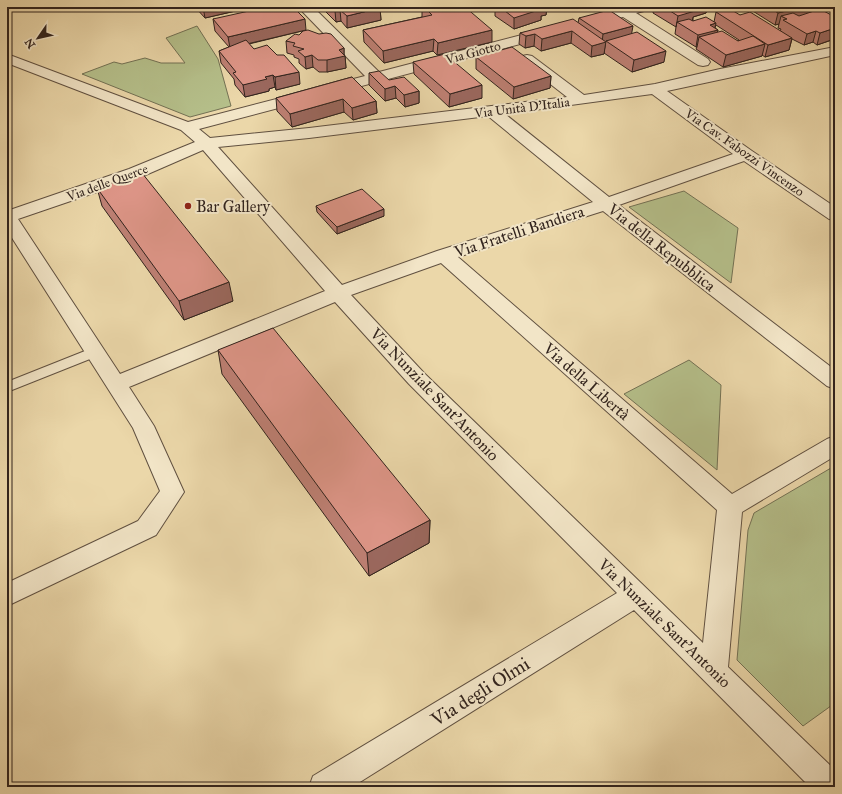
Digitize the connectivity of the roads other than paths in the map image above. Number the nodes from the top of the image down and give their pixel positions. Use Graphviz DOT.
graph roads {
  1 [pos="305,7"];
  2 [pos="643,7"];
  3 [pos="819,8"];
  4 [pos="621,9"];
  5 [pos="835,17"];
  6 [pos="500,38"];
  7 [pos="835,52"];
  8 [pos="7,58"];
  9 [pos="703,62"];
  10 [pos="375,77"];
  11 [pos="656,89"];
  12 [pos="581,100"];
  13 [pos="492,110"];
  14 [pos="187,126"];
  15 [pos="206,143"];
  16 [pos="746,154"];
  17 [pos="606,204"];
  18 [pos="835,215"];
  19 [pos="7,217"];
  20 [pos="444,255"];
  21 [pos="338,293"];
  22 [pos="95,352"];
  23 [pos="835,381"];
  24 [pos="116,384"];
  25 [pos="7,388"];
  26 [pos="835,445"];
  27 [pos="730,507"];
  28 [pos="7,595"];
  29 [pos="636,595"];
  30 [pos="714,672"];
  31 [pos="324,787"];
  32 [pos="831,787"];
  1 -- 10 [label="street"];
  2 -- 4 [label="street, Via Giotto"];
  3 -- 5 [label="street"];
  4 -- 6 [label="street, Via Giotto"];
  4 -- 9 [label="street"];
  6 -- 10 [label="street, Via Giotto"];
  6 -- 12 [label="street"];
  7 -- 11 [label="street, Via Unità D'Italia"];
  8 -- 14 [label="street, Via Nunziale Sant'Antonio"];
  10 -- 14 [label="street, Via Giotto"];
  11 -- 12 [label="street, Via Unità D'Italia"];
  11 -- 16 [label="street, Via Cav. Fabozzi Vincenzo"];
  12 -- 13 [label="street, Via Unità D'Italia"];
  13 -- 15 [label="street, Via Unità D'Italia"];
  13 -- 17 [label="street, Via della Repubblica"];
  14 -- 15 [label="street, Via Nunziale Sant'Antonio"];
  15 -- 19 [label="street, Via delle Querce"];
  15 -- 21 [label="street, Via Nunziale Sant'Antonio"];
  16 -- 17 [label="street, Via Fratelli Bandiera"];
  16 -- 18 [label="street, Via Cav. Fabozzi Vincenzo"];
  17 -- 20 [label="street, Via Fratelli Bandiera"];
  17 -- 23 [label="street, Via della Repubblica"];
  19 -- 22 [label="street"];
  20 -- 21 [label="street, Via Fratelli Bandiera"];
  20 -- 27 [label="street, Via della Libertà"];
  21 -- 24 [label="street, Via Fratelli Bandiera"];
  21 -- 29 [label="street, Via Nunziale Sant'Antonio"];
  22 -- 24 [label="street"];
  22 -- 25 [label="lane"];
  24 -- 28 [label="street"];
  26 -- 27 [label="street"];
  27 -- 30 [label="street"];
  29 -- 30 [label="street, Via Nunziale Sant'Antonio"];
  29 -- 31 [label="street, Via degli Olmi"];
  30 -- 32 [label="street, Via Nunziale Sant'Antonio"];
}
